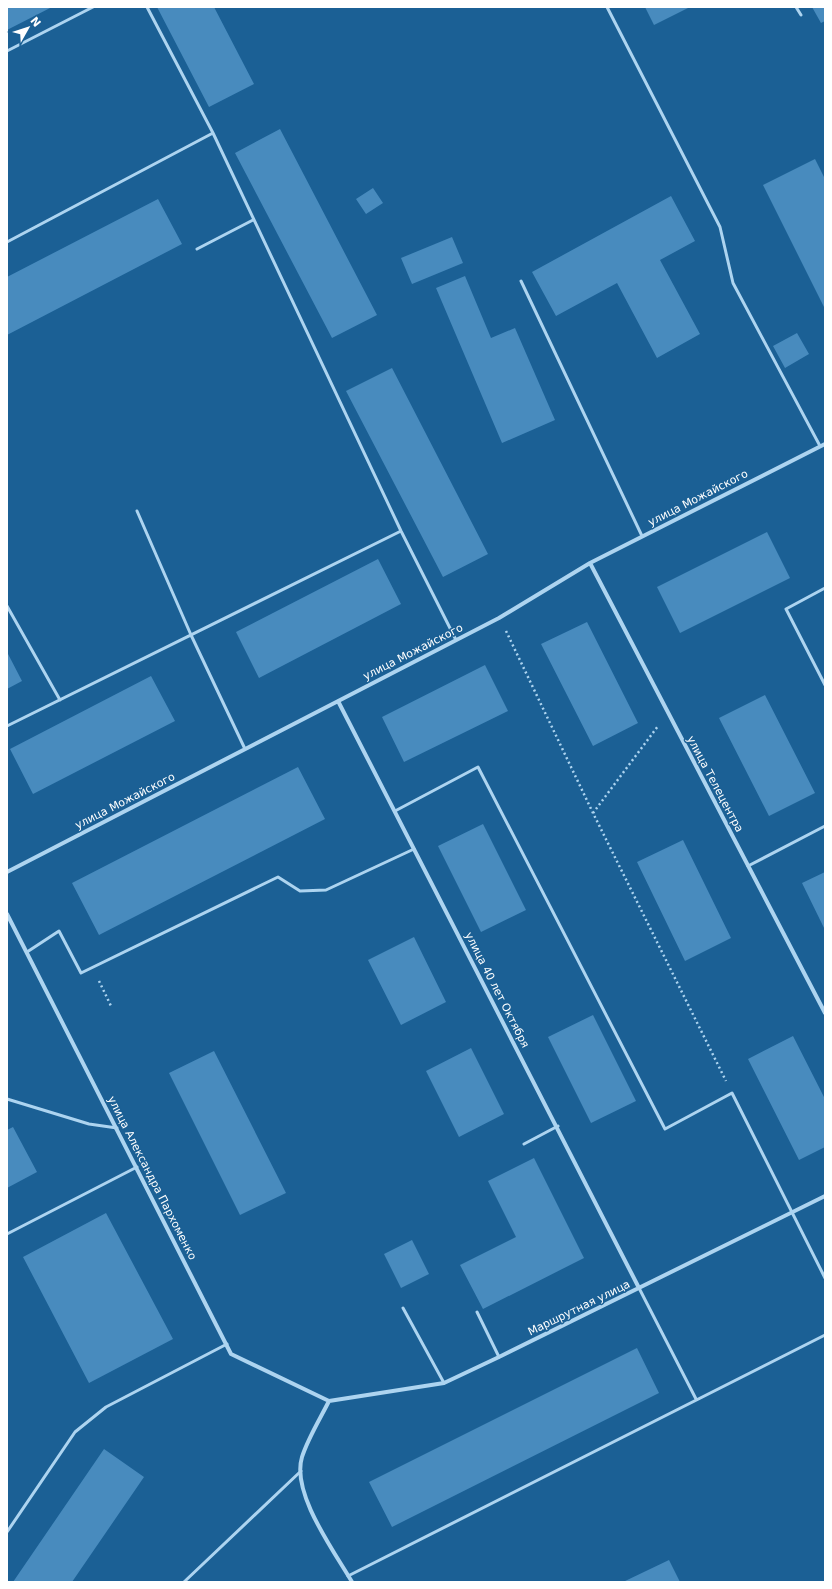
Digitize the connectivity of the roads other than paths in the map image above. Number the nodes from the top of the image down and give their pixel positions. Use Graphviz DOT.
graph roads {
  1 [pos="92,7"];
  2 [pos="147,7"];
  3 [pos="607,7"];
  4 [pos="796,7"];
  5 [pos="801,15"];
  6 [pos="7,51"];
  7 [pos="213,133"];
  8 [pos="253,220"];
  9 [pos="7,242"];
  10 [pos="197,249"];
  11 [pos="521,281"];
  12 [pos="825,444"];
  13 [pos="820,446"];
  14 [pos="137,511"];
  15 [pos="401,531"];
  16 [pos="642,536"];
  17 [pos="590,563"];
  18 [pos="825,588"];
  19 [pos="7,606"];
  20 [pos="191,635"];
  21 [pos="456,640"];
  22 [pos="825,685"];
  23 [pos="60,700"];
  24 [pos="338,701"];
  25 [pos="7,726"];
  26 [pos="245,749"];
  27 [pos="395,811"];
  28 [pos="825,826"];
  29 [pos="414,849"];
  30 [pos="748,866"];
  31 [pos="7,872"];
  32 [pos="7,914"];
  33 [pos="10,920"];
  34 [pos="7,924"];
  35 [pos="27,952"];
  36 [pos="825,1013"];
  37 [pos="7,1099"];
  38 [pos="558,1126"];
  39 [pos="117,1128"];
  40 [pos="524,1144"];
  41 [pos="137,1167"];
  42 [pos="825,1196"];
  43 [pos="792,1213"];
  44 [pos="7,1234"];
  45 [pos="825,1278"];
  46 [pos="639,1288"];
  47 [pos="403,1308"];
  48 [pos="477,1312"];
  49 [pos="825,1335"];
  50 [pos="227,1344"];
  51 [pos="499,1357"];
  52 [pos="444,1383"];
  53 [pos="696,1399"];
  54 [pos="329,1401"];
  55 [pos="300,1471"];
  56 [pos="7,1532"];
  57 [pos="348,1576"];
  58 [pos="184,1582"];
  59 [pos="352,1582"];
  1 -- 6 [label="lane"];
  2 -- 7 [label="lane"];
  3 -- 13 [label="lane"];
  4 -- 5 [label="lane"];
  7 -- 8 [label="lane"];
  7 -- 9 [label="lane"];
  8 -- 10 [label="lane"];
  8 -- 15 [label="lane"];
  11 -- 16 [label="lane"];
  12 -- 13 [label="street, улица Можайского"];
  13 -- 16 [label="street, улица Можайского"];
  14 -- 20 [label="lane"];
  15 -- 20 [label="lane"];
  15 -- 21 [label="lane"];
  16 -- 17 [label="street, улица Можайского"];
  17 -- 21 [label="street, улица Можайского"];
  17 -- 30 [label="street, улица Телецентра"];
  18 -- 22 [label="lane"];
  19 -- 23 [label="lane"];
  20 -- 23 [label="lane"];
  20 -- 26 [label="lane"];
  21 -- 24 [label="street, улица Можайского"];
  23 -- 25 [label="lane"];
  24 -- 26 [label="street, улица Можайского"];
  24 -- 27 [label="street, улица 40 лет Октября"];
  26 -- 31 [label="street, улица Можайского"];
  27 -- 29 [label="street, улица 40 лет Октября"];
  27 -- 43 [label="lane"];
  28 -- 30 [label="lane"];
  29 -- 35 [label="lane"];
  29 -- 38 [label="street, улица 40 лет Октября"];
  30 -- 36 [label="street, улица Телецентра"];
  32 -- 33 [label="street, улица Александра Пархоменко"];
  33 -- 34 [label="lane"];
  33 -- 35 [label="street, улица Александра Пархоменко"];
  35 -- 39 [label="street, улица Александра Пархоменко"];
  37 -- 39 [label="lane"];
  38 -- 40 [label="lane"];
  38 -- 46 [label="street, улица 40 лет Октября"];
  39 -- 41 [label="street, улица Александра Пархоменко"];
  41 -- 44 [label="lane"];
  41 -- 50 [label="street, улица Александра Пархоменко"];
  42 -- 43 [label="street, Маршрутная улица"];
  43 -- 45 [label="lane"];
  43 -- 46 [label="street, Маршрутная улица"];
  46 -- 51 [label="street, Маршрутная улица"];
  46 -- 53 [label="lane"];
  47 -- 52 [label="lane"];
  48 -- 51 [label="lane"];
  49 -- 53 [label="lane"];
  50 -- 54 [label="street, улица Александра Пархоменко"];
  50 -- 56 [label="lane"];
  51 -- 52 [label="street, Маршрутная улица"];
  52 -- 54 [label="street, Маршрутная улица"];
  53 -- 57 [label="lane"];
  54 -- 55 [label="street"];
  55 -- 57 [label="street"];
  55 -- 58 [label="lane"];
  57 -- 59 [label="street"];
}
